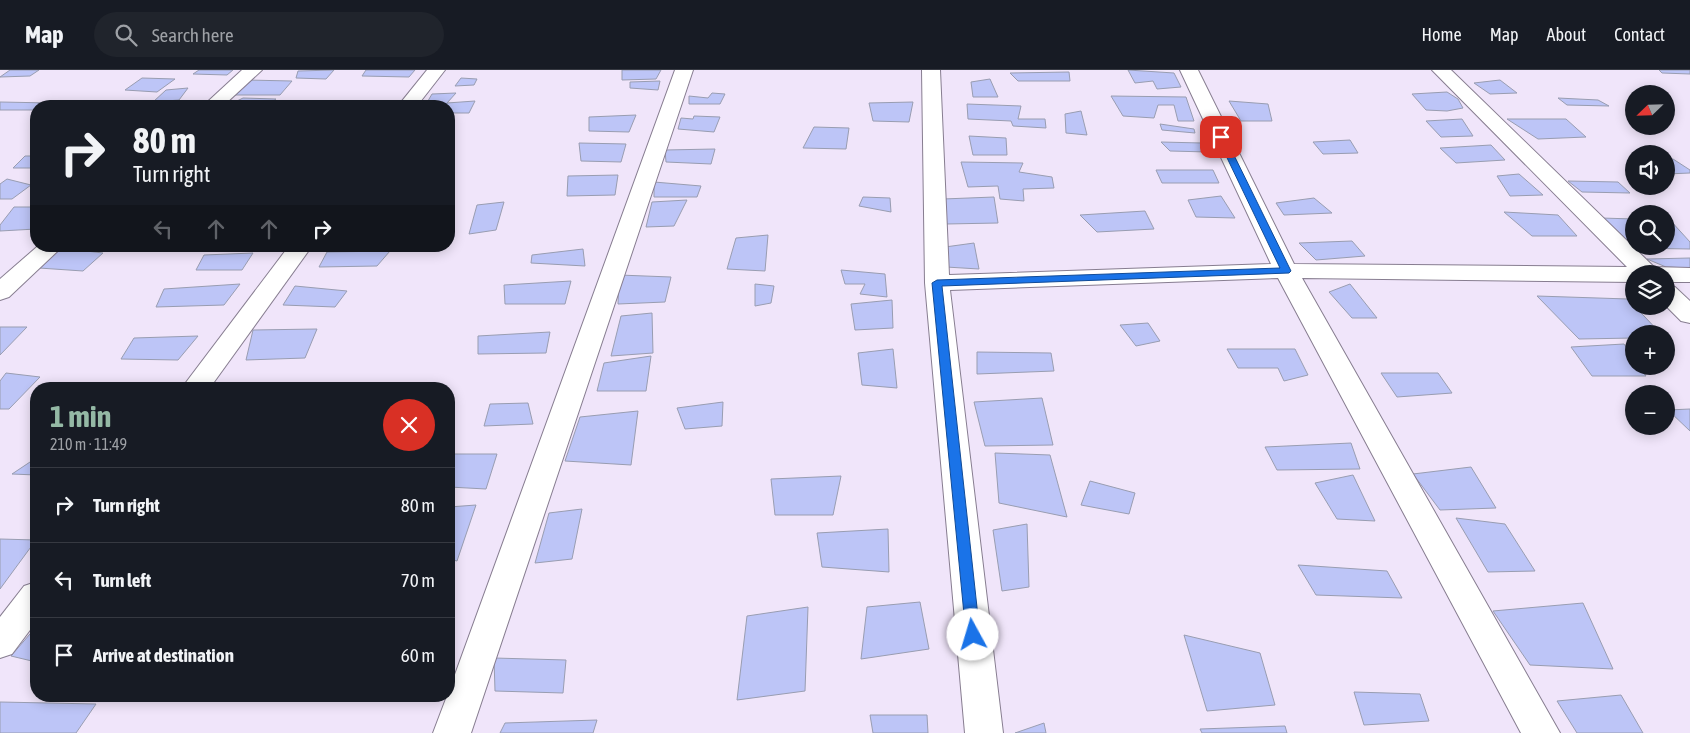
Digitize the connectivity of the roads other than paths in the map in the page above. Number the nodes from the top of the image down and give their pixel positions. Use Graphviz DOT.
graph roads {
  1 [pos="253,70"];
  2 [pos="436,70"];
  3 [pos="684,70"];
  4 [pos="931,70"];
  5 [pos="1189,70"];
  6 [pos="1441,70"];
  7 [pos="219,100"];
  8 [pos="412,100"];
  9 [pos="45,252"];
  10 [pos="297,252"];
  11 [pos="1638,265"];
  12 [pos="1286,271"];
  13 [pos="1625,273"];
  14 [pos="1675,274"];
  15 [pos="1690,275"];
  16 [pos="937,283"];
  17 [pos="0,292"];
  18 [pos="1675,301"];
  19 [pos="1690,315"];
  20 [pos="199,382"];
  21 [pos="30,604"];
  22 [pos="0,644"];
  23 [pos="452,733"];
  24 [pos="984,733"];
  25 [pos="1541,733"];
  1 -- 7 [label="street"];
  2 -- 8 [label="street"];
  3 -- 23 [label="street"];
  4 -- 16 [label="street"];
  5 -- 12 [label="street"];
  6 -- 11 [label="street"];
  9 -- 17 [label="street"];
  10 -- 20 [label="street"];
  12 -- 13 [label="street"];
  12 -- 16 [label="street"];
  12 -- 25 [label="street"];
  14 -- 15 [label="street"];
  16 -- 24 [label="street"];
  18 -- 19 [label="street"];
  21 -- 22 [label="street"];
}
